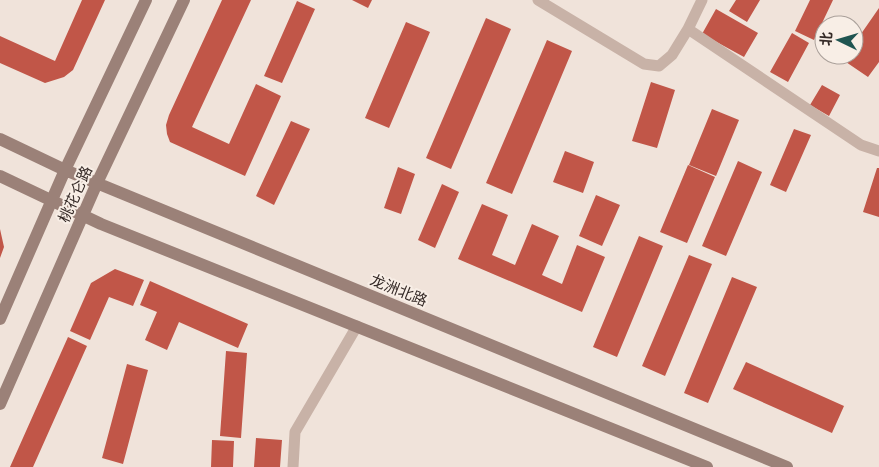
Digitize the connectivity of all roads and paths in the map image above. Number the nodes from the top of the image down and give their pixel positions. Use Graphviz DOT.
graph roads {
  1 [pos="146,0"];
  2 [pos="184,0"];
  3 [pos="538,0"];
  4 [pos="702,0"];
  5 [pos="688,30"];
  6 [pos="0,139"];
  7 [pos="879,151"];
  8 [pos="65,170"];
  9 [pos="0,176"];
  10 [pos="97,183"];
  11 [pos="52,201"];
  12 [pos="83,215"];
  13 [pos="0,319"];
  14 [pos="357,326"];
  15 [pos="0,404"];
  16 [pos="293,467"];
  17 [pos="707,467"];
  18 [pos="787,467"];
  1 -- 8 [label="main road, 桃花仑路"];
  2 -- 10 [label="main road, 桃花仑路"];
  3 -- 5 [label="street"];
  4 -- 5 [label="street"];
  5 -- 7 [label="street"];
  6 -- 8 [label="main road, 龙洲北路"];
  8 -- 10 [label="main road, 龙洲北路"];
  8 -- 11 [label="main road, 桃花仑路"];
  9 -- 11 [label="main road"];
  10 -- 12 [label="main road, 桃花仑路"];
  10 -- 18 [label="main road, 龙洲北路"];
  11 -- 12 [label="main road"];
  11 -- 13 [label="main road, 桃花仑路"];
  12 -- 14 [label="main road"];
  12 -- 15 [label="main road, 桃花仑路"];
  14 -- 16 [label="street"];
  14 -- 17 [label="main road"];
}
